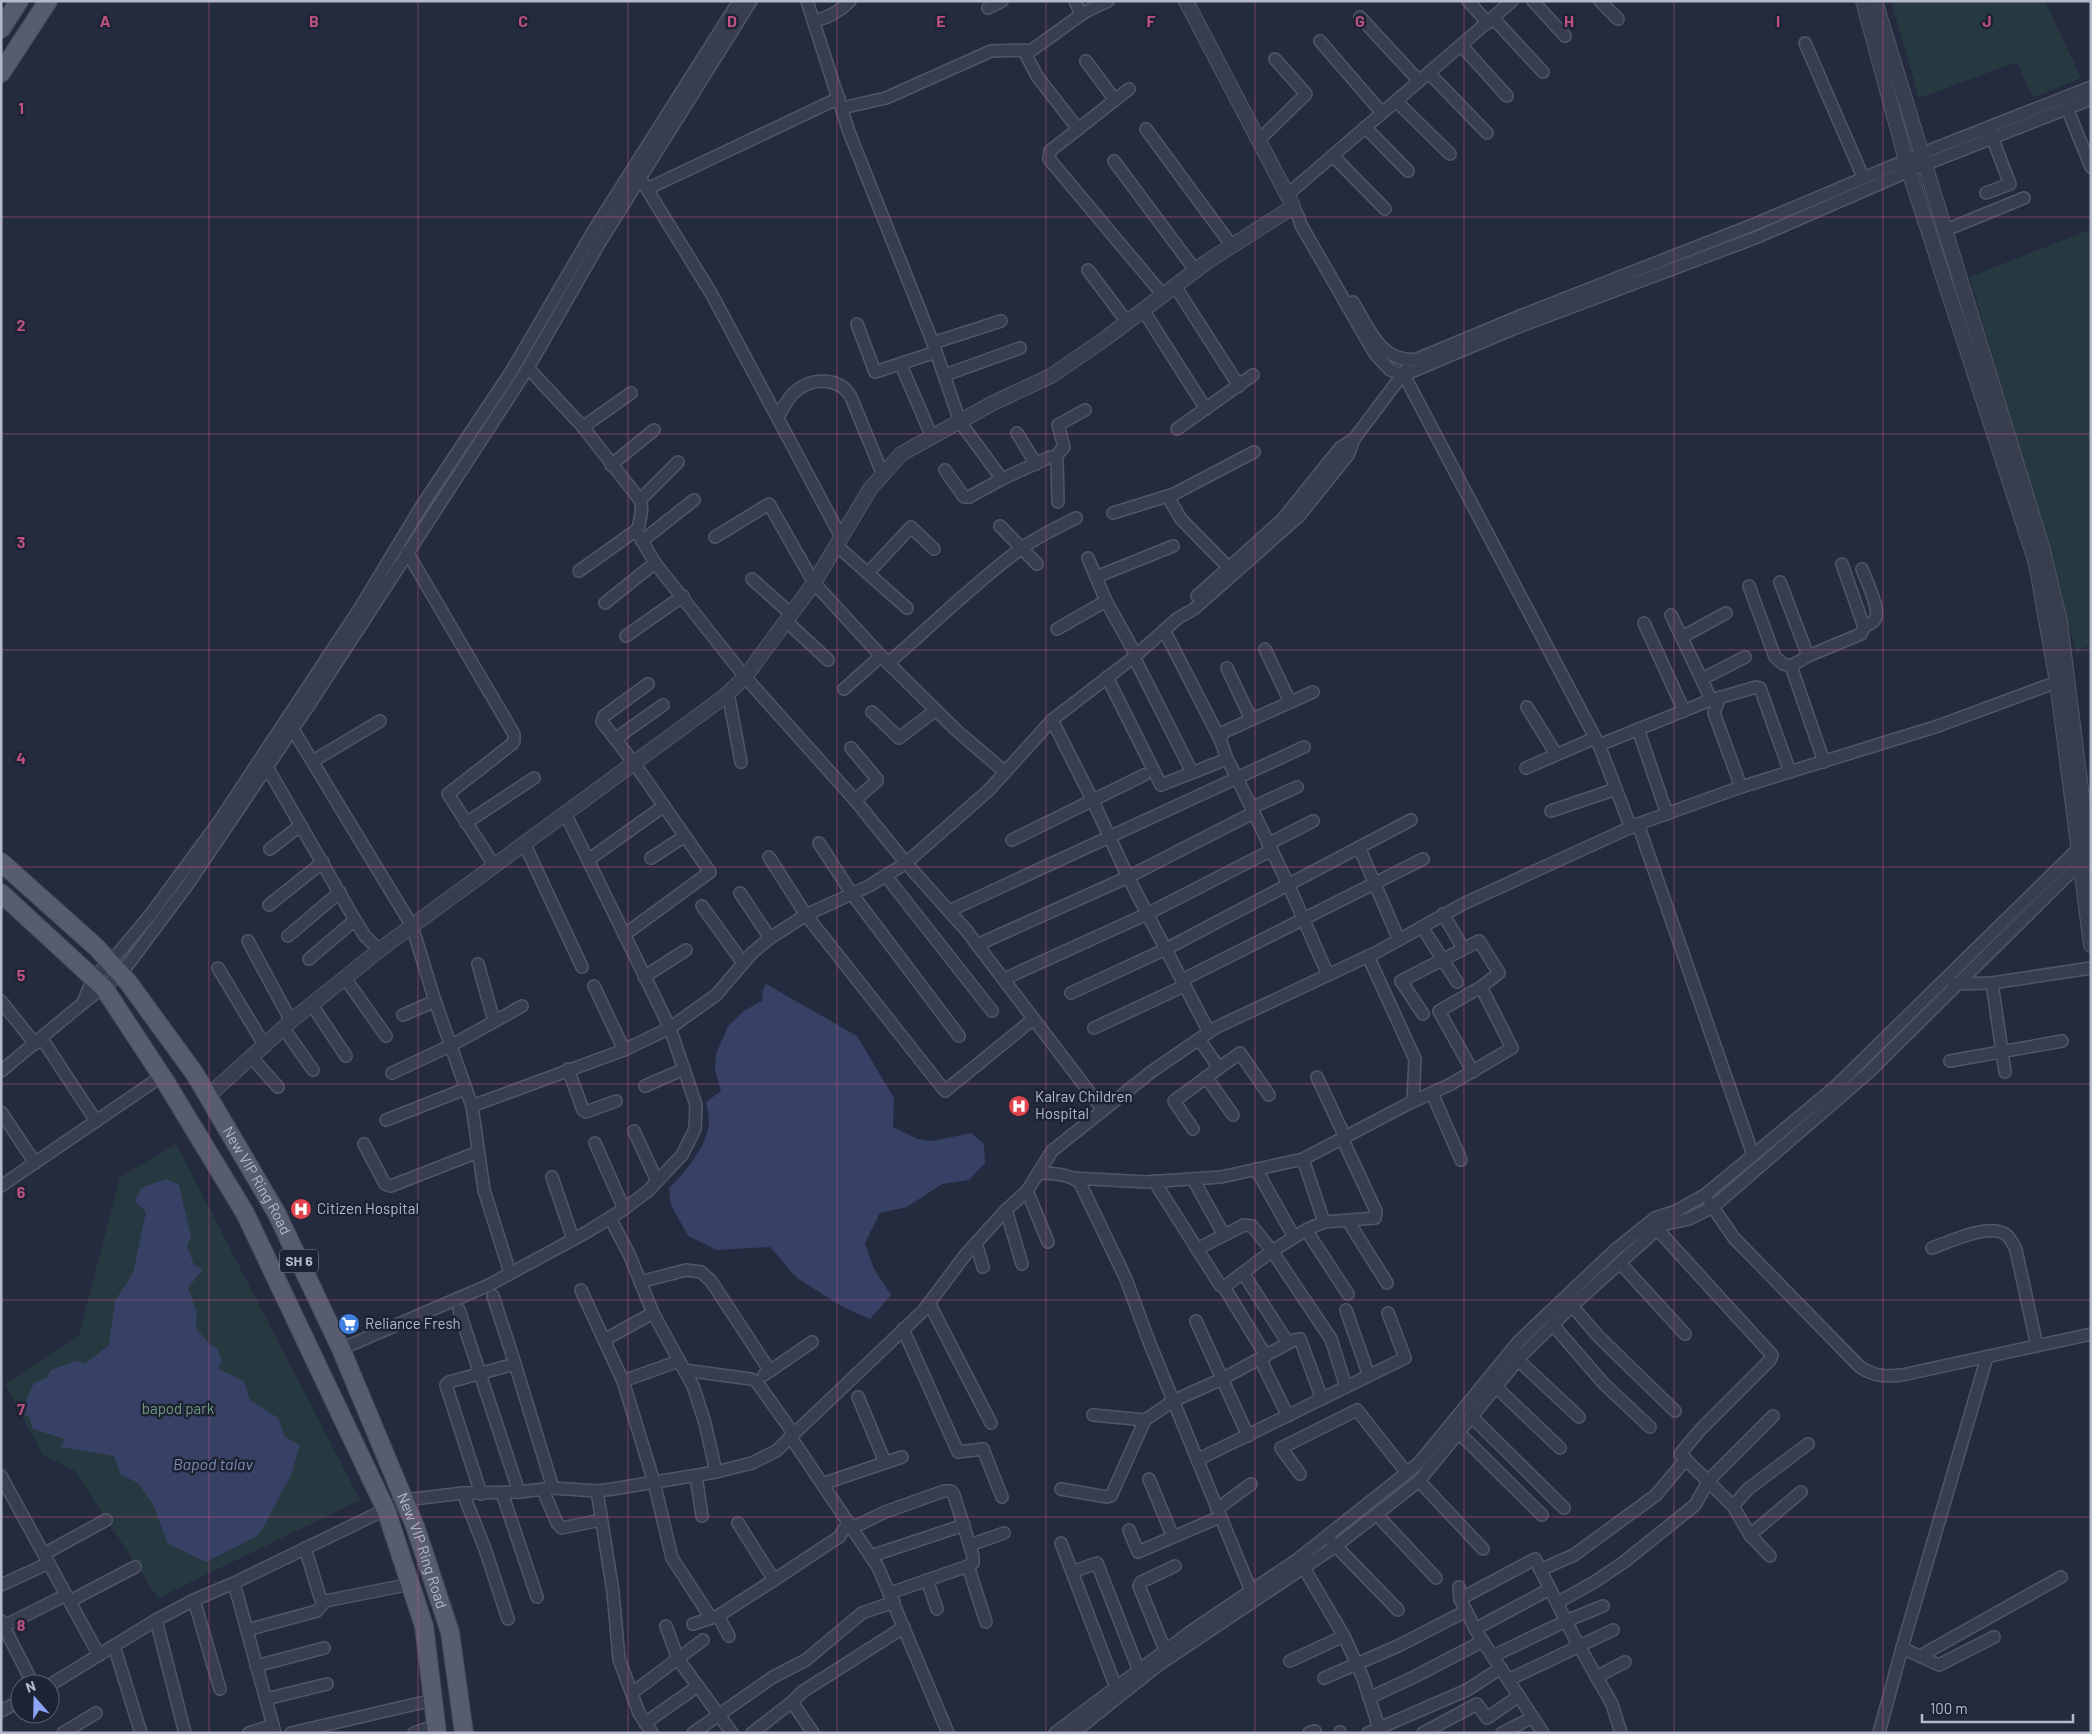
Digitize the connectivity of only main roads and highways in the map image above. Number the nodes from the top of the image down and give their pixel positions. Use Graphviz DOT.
graph roads {
  1 [pos="48,1"];
  2 [pos="12,4"];
  3 [pos="1,29"];
  4 [pos="1,73"];
  5 [pos="1,862"];
  6 [pos="1,893"];
  7 [pos="436,1729"];
  8 [pos="464,1733"];
  1 -- 4 [label="main road"];
  2 -- 3 [label="main road"];
  5 -- 8 [label="main road, New VIP Ring Road / SH 6"];
  6 -- 7 [label="main road, New VIP Ring Road"];
}
